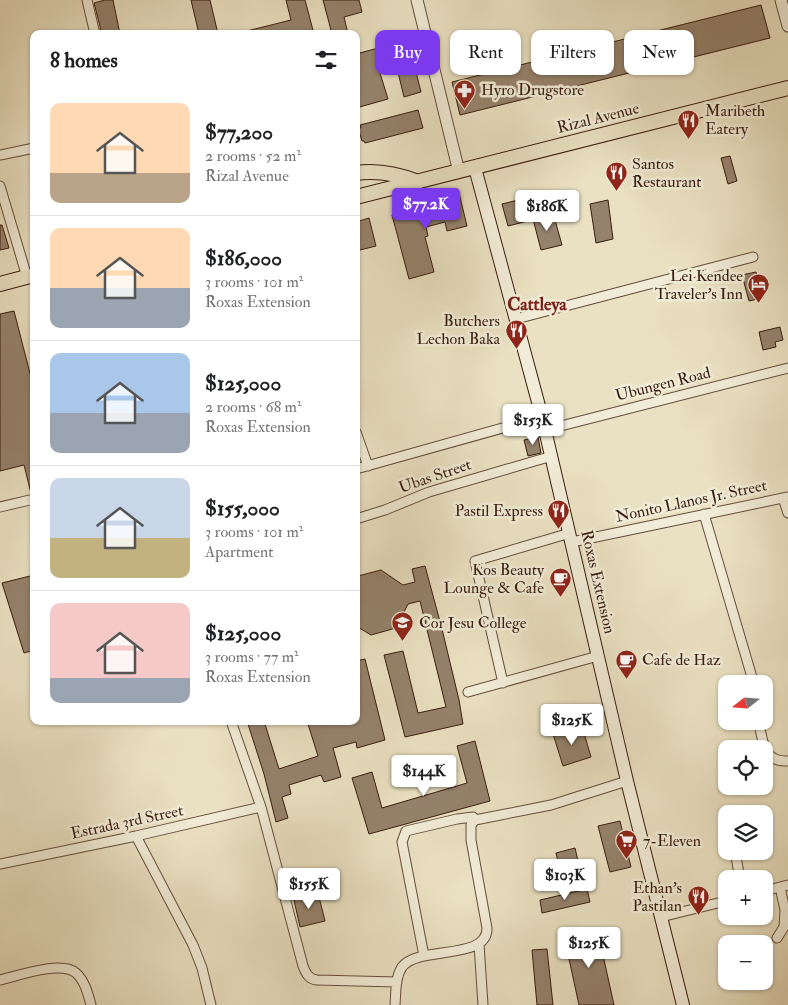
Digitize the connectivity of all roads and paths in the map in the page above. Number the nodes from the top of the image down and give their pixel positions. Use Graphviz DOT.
graph roads {
  1 [pos="87,0"];
  2 [pos="417,0"];
  3 [pos="782,0"];
  4 [pos="788,26"];
  5 [pos="94,30"];
  6 [pos="788,88"];
  7 [pos="30,149"];
  8 [pos="0,155"];
  9 [pos="475,168"];
  10 [pos="360,172"];
  11 [pos="459,172"];
  12 [pos="418,182"];
  13 [pos="0,186"];
  14 [pos="360,196"];
  15 [pos="753,257"];
  16 [pos="30,276"];
  17 [pos="0,284"];
  18 [pos="516,319"];
  19 [pos="788,368"];
  20 [pos="544,424"];
  21 [pos="360,443"];
  22 [pos="552,456"];
  23 [pos="368,466"];
  24 [pos="360,468"];
  25 [pos="786,497"];
  26 [pos="30,500"];
  27 [pos="0,508"];
  28 [pos="788,513"];
  29 [pos="704,514"];
  30 [pos="360,517"];
  31 [pos="571,537"];
  32 [pos="598,656"];
  33 [pos="751,675"];
  34 [pos="503,683"];
  35 [pos="468,692"];
  36 [pos="232,725"];
  37 [pos="760,730"];
  38 [pos="788,761"];
  39 [pos="627,781"];
  40 [pos="260,807"];
  41 [pos="475,820"];
  42 [pos="136,836"];
  43 [pos="0,864"];
  44 [pos="784,886"];
  45 [pos="718,903"];
  46 [pos="661,917"];
  47 [pos="778,938"];
  48 [pos="479,944"];
  49 [pos="424,956"];
  50 [pos="0,980"];
  51 [pos="397,982"];
  52 [pos="91,1005"];
  53 [pos="211,1005"];
  54 [pos="395,1005"];
  55 [pos="483,1005"];
  56 [pos="683,1005"];
  1 -- 5 [label="street"];
  2 -- 11 [label="street"];
  3 -- 4 [label="street"];
  6 -- 9 [label="main road, Rizal Avenue"];
  7 -- 8 [label="street"];
  9 -- 11 [label="main road, Rizal Avenue"];
  9 -- 18 [label="main road, Roxas Extension"];
  10 -- 12 [label="main road"];
  11 -- 12 [label="main road, Rizal Avenue"];
  12 -- 14 [label="main road, Rizal Avenue"];
  13 -- 16 [label="street"];
  15 -- 18 [label="street"];
  16 -- 17 [label="main road"];
  18 -- 20 [label="main road, Roxas Extension"];
  19 -- 20 [label="street, Ubungen Road"];
  20 -- 22 [label="main road, Roxas Extension"];
  20 -- 23 [label="street, Ubungen Road"];
  21 -- 23 [label="street"];
  22 -- 30 [label="street, Ubas Street"];
  22 -- 31 [label="main road, Roxas Extension"];
  23 -- 24 [label="street, Ubungen Road"];
  25 -- 28 [label="street"];
  25 -- 29 [label="street, Nonito Llanos Jr. Street"];
  26 -- 27 [label="street"];
  29 -- 31 [label="street, Nonito Llanos Jr. Street"];
  29 -- 33 [label="street"];
  31 -- 32 [label="main road, Roxas Extension"];
  31 -- 34 [label="street, Nonito Llanos Jr. Street"];
  32 -- 34 [label="street"];
  32 -- 39 [label="main road, Roxas Extension"];
  34 -- 35 [label="street"];
  36 -- 40 [label="street"];
  37 -- 38 [label="street"];
  39 -- 41 [label="street"];
  39 -- 46 [label="main road, Roxas Extension"];
  40 -- 42 [label="street, Estrada 3rd Street"];
  40 -- 51 [label="street"];
  41 -- 48 [label="street"];
  41 -- 49 [label="street"];
  42 -- 43 [label="street, Estrada 3rd Street"];
  42 -- 53 [label="street"];
  44 -- 47 [label="street"];
  45 -- 46 [label="street"];
  46 -- 56 [label="main road, Roxas Extension"];
  48 -- 49 [label="street"];
  48 -- 55 [label="street"];
  49 -- 51 [label="street"];
  50 -- 52 [label="street"];
  51 -- 54 [label="street"];
}
